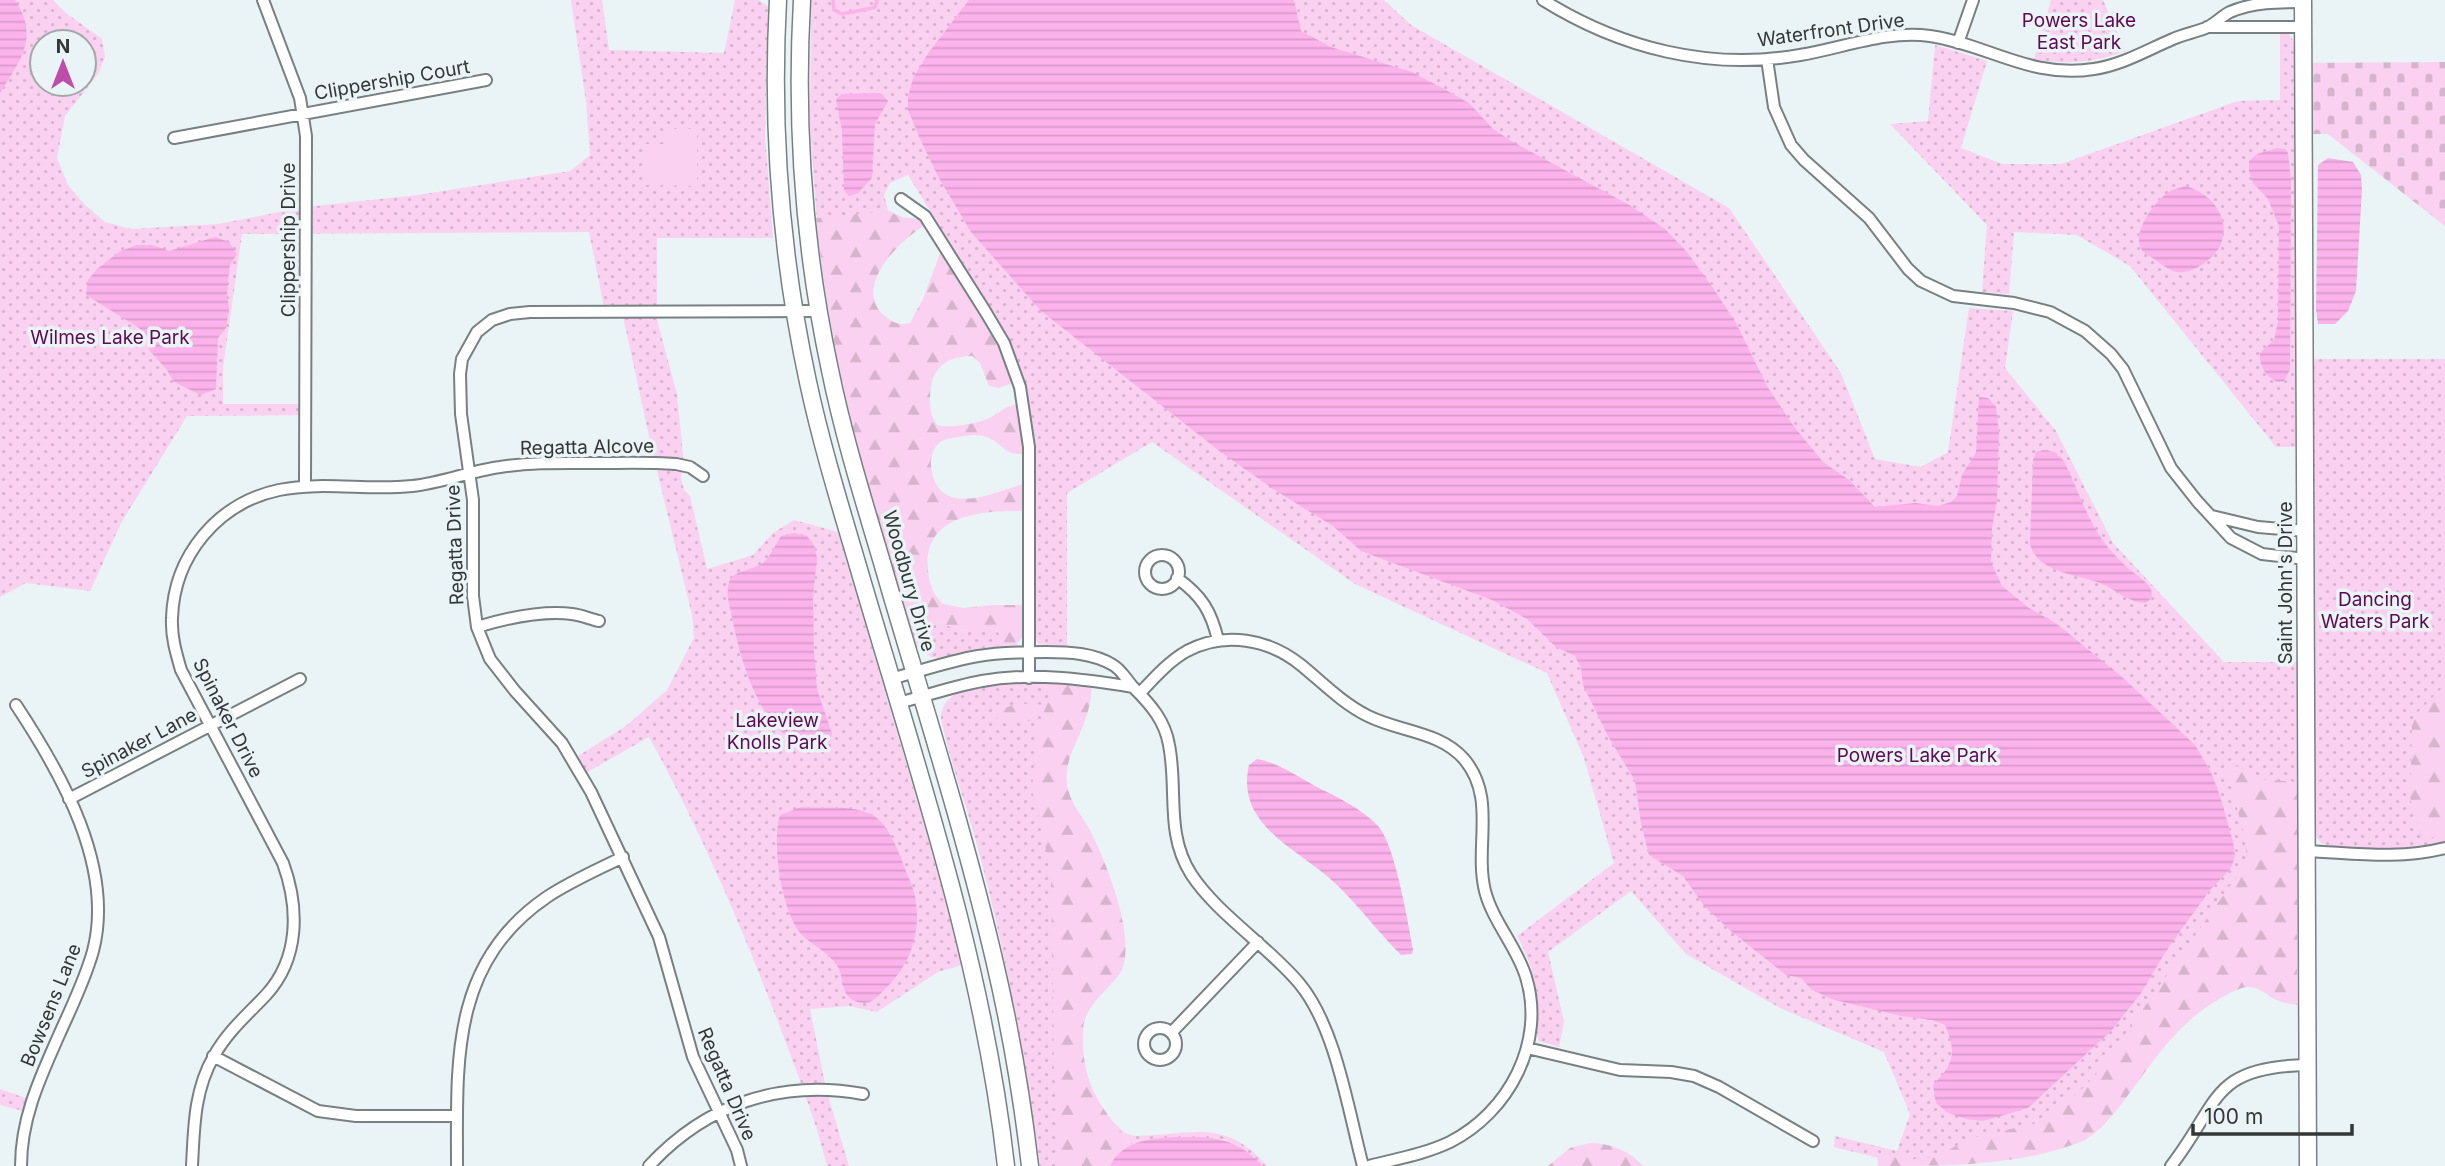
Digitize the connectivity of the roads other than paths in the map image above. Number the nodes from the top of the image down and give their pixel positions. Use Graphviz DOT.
graph roads {
  1 [pos="264,0"];
  2 [pos="778,0"];
  3 [pos="802,0"];
  4 [pos="1543,0"];
  5 [pos="1973,0"];
  6 [pos="2303,1"];
  7 [pos="2207,27"];
  8 [pos="2302,27"];
  9 [pos="1958,43"];
  10 [pos="1767,59"];
  11 [pos="486,80"];
  12 [pos="304,114"];
  13 [pos="174,138"];
  14 [pos="901,199"];
  15 [pos="795,311"];
  16 [pos="819,311"];
  17 [pos="469,472"];
  18 [pos="703,476"];
  19 [pos="305,487"];
  20 [pos="2212,516"];
  21 [pos="2306,531"];
  22 [pos="2306,559"];
  23 [pos="1177,578"];
  24 [pos="599,621"];
  25 [pos="477,627"];
  26 [pos="1218,640"];
  27 [pos="1029,652"];
  28 [pos="914,673"];
  29 [pos="1029,678"];
  30 [pos="300,679"];
  31 [pos="891,679"];
  32 [pos="1136,690"];
  33 [pos="921,697"];
  34 [pos="898,703"];
  35 [pos="16,705"];
  36 [pos="210,724"];
  37 [pos="69,799"];
  38 [pos="2445,848"];
  39 [pos="2306,851"];
  40 [pos="623,858"];
  41 [pos="1258,942"];
  42 [pos="1172,1032"];
  43 [pos="1527,1048"];
  44 [pos="214,1056"];
  45 [pos="2306,1065"];
  46 [pos="863,1094"];
  47 [pos="720,1111"];
  48 [pos="457,1116"];
  49 [pos="1813,1141"];
  50 [pos="20,1166"];
  51 [pos="192,1166"];
  52 [pos="457,1166"];
  53 [pos="649,1166"];
  54 [pos="741,1166"];
  55 [pos="1006,1166"];
  56 [pos="1030,1166"];
  57 [pos="1363,1166"];
  58 [pos="1369,1166"];
  59 [pos="2171,1166"];
  60 [pos="2308,1166"];
  1 -- 12 [label="street, Clippership Drive"];
  2 -- 15 [label="main road"];
  3 -- 16 [label="main road, Woodbury Drive"];
  4 -- 10 [label="street, Waterfront Drive"];
  5 -- 9 [label="street"];
  6 -- 7 [label="street, Waterfront Drive"];
  6 -- 8 [label="main road, Saint John's Drive"];
  7 -- 8 [label="street, Waterfront Drive"];
  7 -- 9 [label="street, Waterfront Drive"];
  8 -- 21 [label="main road, Saint John's Drive"];
  9 -- 10 [label="street, Waterfront Drive"];
  10 -- 20 [label="street"];
  11 -- 12 [label="street, Clippership Court"];
  12 -- 13 [label="street, Clippership Court"];
  12 -- 19 [label="street, Clippership Drive"];
  14 -- 27 [label="street"];
  15 -- 16 [label="street, Regatta Drive"];
  15 -- 17 [label="street, Regatta Drive"];
  15 -- 31 [label="main road"];
  16 -- 28 [label="main road, Woodbury Drive"];
  17 -- 18 [label="street, Regatta Alcove"];
  17 -- 19 [label="street, Spinaker Drive"];
  17 -- 25 [label="street, Regatta Drive"];
  19 -- 36 [label="street, Spinaker Drive"];
  20 -- 21 [label="street"];
  20 -- 22 [label="street"];
  21 -- 22 [label="main road, Saint John's Drive"];
  22 -- 39 [label="main road, Saint John's Drive"];
  23 -- 26 [label="street"];
  24 -- 25 [label="street"];
  25 -- 40 [label="street, Regatta Drive"];
  26 -- 32 [label="street"];
  26 -- 43 [label="street"];
  27 -- 28 [label="street"];
  27 -- 29 [label="street"];
  27 -- 32 [label="street"];
  28 -- 31 [label="street"];
  28 -- 33 [label="main road, Woodbury Drive"];
  29 -- 32 [label="street"];
  29 -- 33 [label="street"];
  30 -- 36 [label="street, Spinaker Lane"];
  31 -- 34 [label="main road"];
  32 -- 41 [label="street"];
  33 -- 34 [label="street"];
  33 -- 56 [label="main road, Woodbury Drive"];
  34 -- 55 [label="main road"];
  35 -- 37 [label="street, Bowsens Lane"];
  36 -- 37 [label="street, Spinaker Lane"];
  36 -- 44 [label="street, Spinaker Drive"];
  37 -- 50 [label="street, Bowsens Lane"];
  38 -- 39 [label="street"];
  39 -- 45 [label="main road, Saint John's Drive"];
  40 -- 47 [label="street, Regatta Drive"];
  40 -- 48 [label="street"];
  41 -- 42 [label="street"];
  41 -- 57 [label="street"];
  43 -- 49 [label="street"];
  43 -- 58 [label="street"];
  44 -- 48 [label="street"];
  44 -- 51 [label="street, Spinaker Drive"];
  45 -- 59 [label="street"];
  45 -- 60 [label="main road, Saint John's Drive"];
  46 -- 47 [label="street"];
  47 -- 53 [label="street"];
  47 -- 54 [label="street, Regatta Drive"];
  48 -- 52 [label="street"];
}
